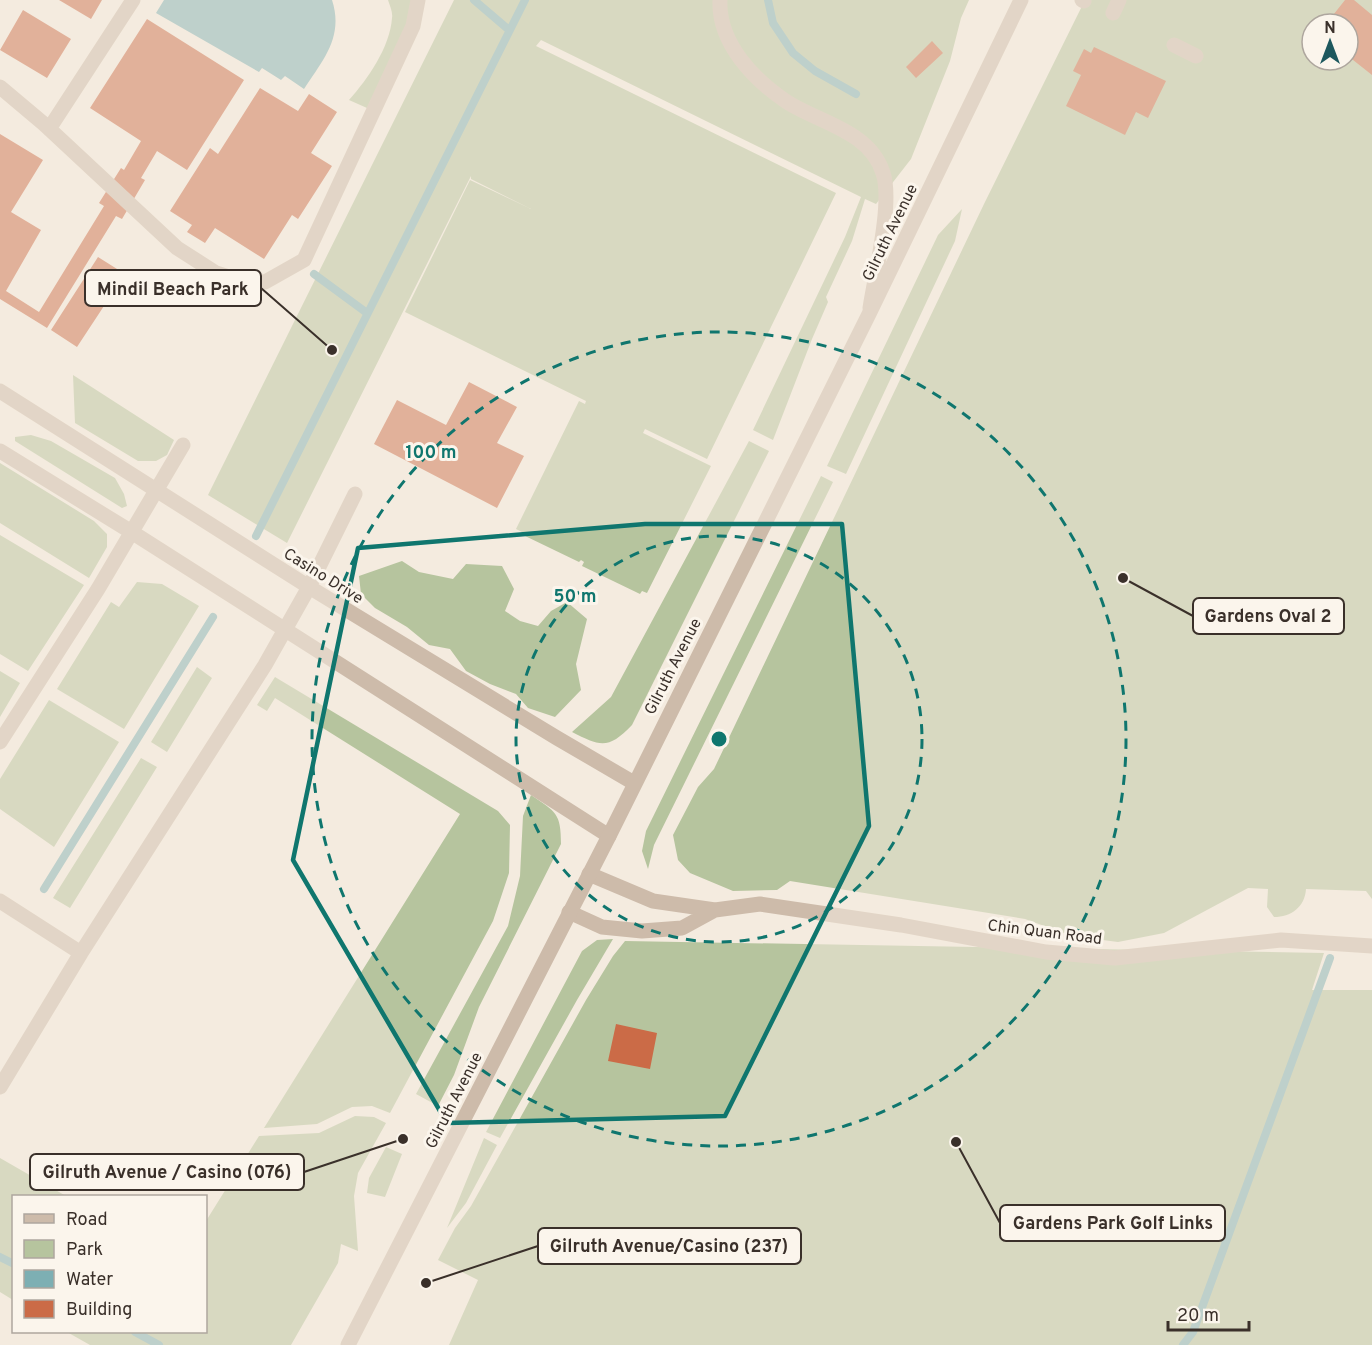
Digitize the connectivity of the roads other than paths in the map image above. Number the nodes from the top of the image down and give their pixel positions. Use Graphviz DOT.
graph roads {
  1 [pos="134,0"];
  2 [pos="418,0"];
  3 [pos="720,0"];
  4 [pos="1021,0"];
  5 [pos="1174,45"];
  6 [pos="1196,56"];
  7 [pos="0,87"];
  8 [pos="50,129"];
  9 [pos="869,314"];
  10 [pos="0,391"];
  11 [pos="183,445"];
  12 [pos="0,451"];
  13 [pos="156,489"];
  14 [pos="355,494"];
  15 [pos="130,531"];
  16 [pos="309,587"];
  17 [pos="286,630"];
  18 [pos="0,742"];
  19 [pos="634,783"];
  20 [pos="609,836"];
  21 [pos="590,874"];
  22 [pos="0,901"];
  23 [pos="715,910"];
  24 [pos="569,912"];
  25 [pos="1372,946"];
  26 [pos="81,953"];
  27 [pos="0,1087"];
  28 [pos="348,1345"];
  1 -- 8 [label="street"];
  2 -- 8 [label="street"];
  3 -- 9 [label="street"];
  4 -- 9 [label="street, Gilruth Avenue"];
  5 -- 6 [label="street"];
  7 -- 8 [label="street"];
  9 -- 19 [label="street, Gilruth Avenue"];
  10 -- 13 [label="street, Casino Drive"];
  11 -- 13 [label="street"];
  12 -- 15 [label="street"];
  13 -- 15 [label="street"];
  13 -- 16 [label="street, Casino Drive"];
  14 -- 16 [label="street"];
  15 -- 17 [label="street"];
  15 -- 18 [label="street"];
  16 -- 17 [label="street"];
  16 -- 19 [label="street, Casino Drive"];
  17 -- 20 [label="street"];
  17 -- 26 [label="street"];
  19 -- 20 [label="street, Gilruth Avenue"];
  20 -- 21 [label="street, Gilruth Avenue"];
  21 -- 23 [label="street, Chin Quan Road"];
  21 -- 24 [label="street, Gilruth Avenue"];
  22 -- 26 [label="street"];
  23 -- 24 [label="street, Chin Quan Road"];
  23 -- 25 [label="street, Chin Quan Road"];
  24 -- 28 [label="street, Gilruth Avenue"];
  26 -- 27 [label="street"];
}
